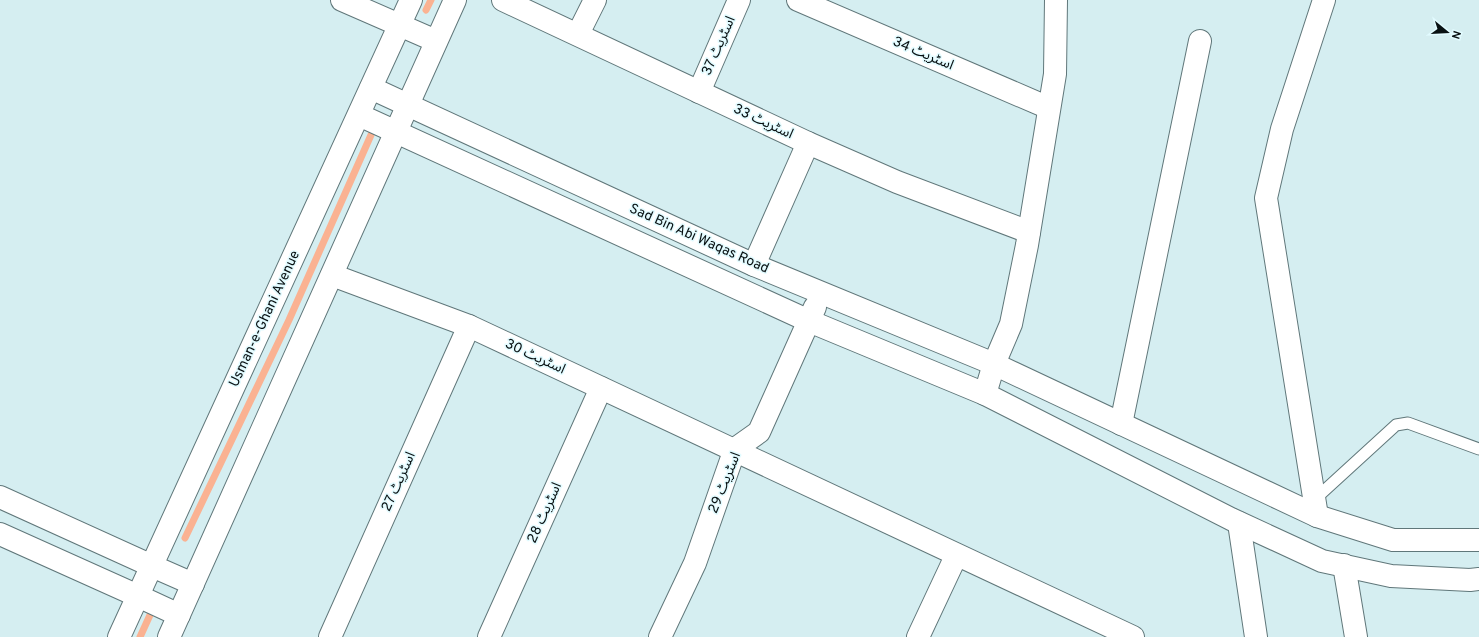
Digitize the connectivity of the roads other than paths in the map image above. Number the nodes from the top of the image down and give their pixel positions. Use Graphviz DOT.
graph roads {
  1 [pos="342,0"];
  2 [pos="411,0"];
  3 [pos="455,0"];
  4 [pos="503,0"];
  5 [pos="595,0"];
  6 [pos="739,0"];
  7 [pos="798,0"];
  8 [pos="1056,0"];
  9 [pos="1324,0"];
  10 [pos="399,26"];
  11 [pos="578,34"];
  12 [pos="436,41"];
  13 [pos="1200,41"];
  14 [pos="371,88"];
  15 [pos="699,92"];
  16 [pos="408,105"];
  17 [pos="1049,108"];
  18 [pos="359,115"];
  19 [pos="397,131"];
  20 [pos="808,143"];
  21 [pos="1029,232"];
  22 [pos="754,265"];
  23 [pos="332,275"];
  24 [pos="821,293"];
  25 [pos="809,321"];
  26 [pos="469,326"];
  27 [pos="994,364"];
  28 [pos="601,388"];
  29 [pos="985,394"];
  30 [pos="1121,424"];
  31 [pos="735,449"];
  32 [pos="1479,449"];
  33 [pos="0,497"];
  34 [pos="1316,508"];
  35 [pos="1239,523"];
  36 [pos="0,535"];
  37 [pos="1479,540"];
  38 [pos="956,556"];
  39 [pos="152,566"];
  40 [pos="1344,566"];
  41 [pos="1479,579"];
  42 [pos="193,584"];
  43 [pos="138,596"];
  44 [pos="179,615"];
  45 [pos="119,637"];
  46 [pos="169,637"];
  47 [pos="330,637"];
  48 [pos="489,637"];
  49 [pos="660,637"];
  50 [pos="918,637"];
  51 [pos="1133,637"];
  52 [pos="1256,637"];
  53 [pos="1356,637"];
  1 -- 10 [label="street"];
  2 -- 10 [label="street, Usman-e-Ghani Avenue"];
  3 -- 12 [label="street"];
  4 -- 11 [label="street, اسٹریٹ 33"];
  5 -- 11 [label="street"];
  6 -- 15 [label="street, اسٹریٹ 37"];
  7 -- 17 [label="street, اسٹریٹ 34"];
  8 -- 17 [label="street"];
  9 -- 34 [label="street"];
  10 -- 12 [label="street"];
  10 -- 14 [label="street, Usman-e-Ghani Avenue"];
  11 -- 15 [label="street, اسٹریٹ 33"];
  12 -- 16 [label="street"];
  13 -- 30 [label="street"];
  14 -- 16 [label="street, Sad Bin Abi Waqas Road"];
  14 -- 18 [label="street, Usman-e-Ghani Avenue"];
  15 -- 20 [label="street, اسٹریٹ 33"];
  16 -- 19 [label="street"];
  16 -- 22 [label="street, Sad Bin Abi Waqas Road"];
  17 -- 21 [label="street"];
  18 -- 19 [label="street, Sad Bin Abi Waqas Road"];
  18 -- 39 [label="street, Usman-e-Ghani Avenue"];
  19 -- 23 [label="street"];
  19 -- 25 [label="street, Sad Bin Abi Waqas Road"];
  20 -- 21 [label="street, اسٹریٹ 33"];
  20 -- 22 [label="street"];
  21 -- 27 [label="street"];
  22 -- 24 [label="street, Sad Bin Abi Waqas Road"];
  23 -- 26 [label="street, اسٹریٹ 30"];
  23 -- 42 [label="street"];
  24 -- 25 [label="street, اسٹریٹ 29"];
  24 -- 27 [label="street, Sad Bin Abi Waqas Road"];
  25 -- 29 [label="street, Sad Bin Abi Waqas Road"];
  25 -- 31 [label="street, اسٹریٹ 29"];
  26 -- 28 [label="street, اسٹریٹ 30"];
  26 -- 47 [label="street, اسٹریٹ 27"];
  27 -- 29 [label="street"];
  27 -- 30 [label="street, Sad Bin Abi Waqas Road"];
  28 -- 31 [label="street, اسٹریٹ 30"];
  28 -- 48 [label="street, اسٹریٹ 28"];
  29 -- 35 [label="street, Sad Bin Abi Waqas Road"];
  30 -- 34 [label="street, Sad Bin Abi Waqas Road"];
  31 -- 38 [label="street, اسٹریٹ 30"];
  31 -- 49 [label="street, اسٹریٹ 29"];
  32 -- 34 [label="lane"];
  33 -- 39 [label="street"];
  34 -- 37 [label="street, Sad Bin Abi Waqas Road"];
  35 -- 40 [label="street, Sad Bin Abi Waqas Road"];
  35 -- 52 [label="street"];
  36 -- 43 [label="street"];
  38 -- 50 [label="street"];
  38 -- 51 [label="street, اسٹریٹ 30"];
  39 -- 42 [label="street"];
  39 -- 43 [label="street, Usman-e-Ghani Avenue"];
  40 -- 41 [label="street, Sad Bin Abi Waqas Road"];
  40 -- 53 [label="street"];
  42 -- 44 [label="street"];
  43 -- 44 [label="street"];
  43 -- 45 [label="street, Usman-e-Ghani Avenue"];
  44 -- 46 [label="street"];
}
